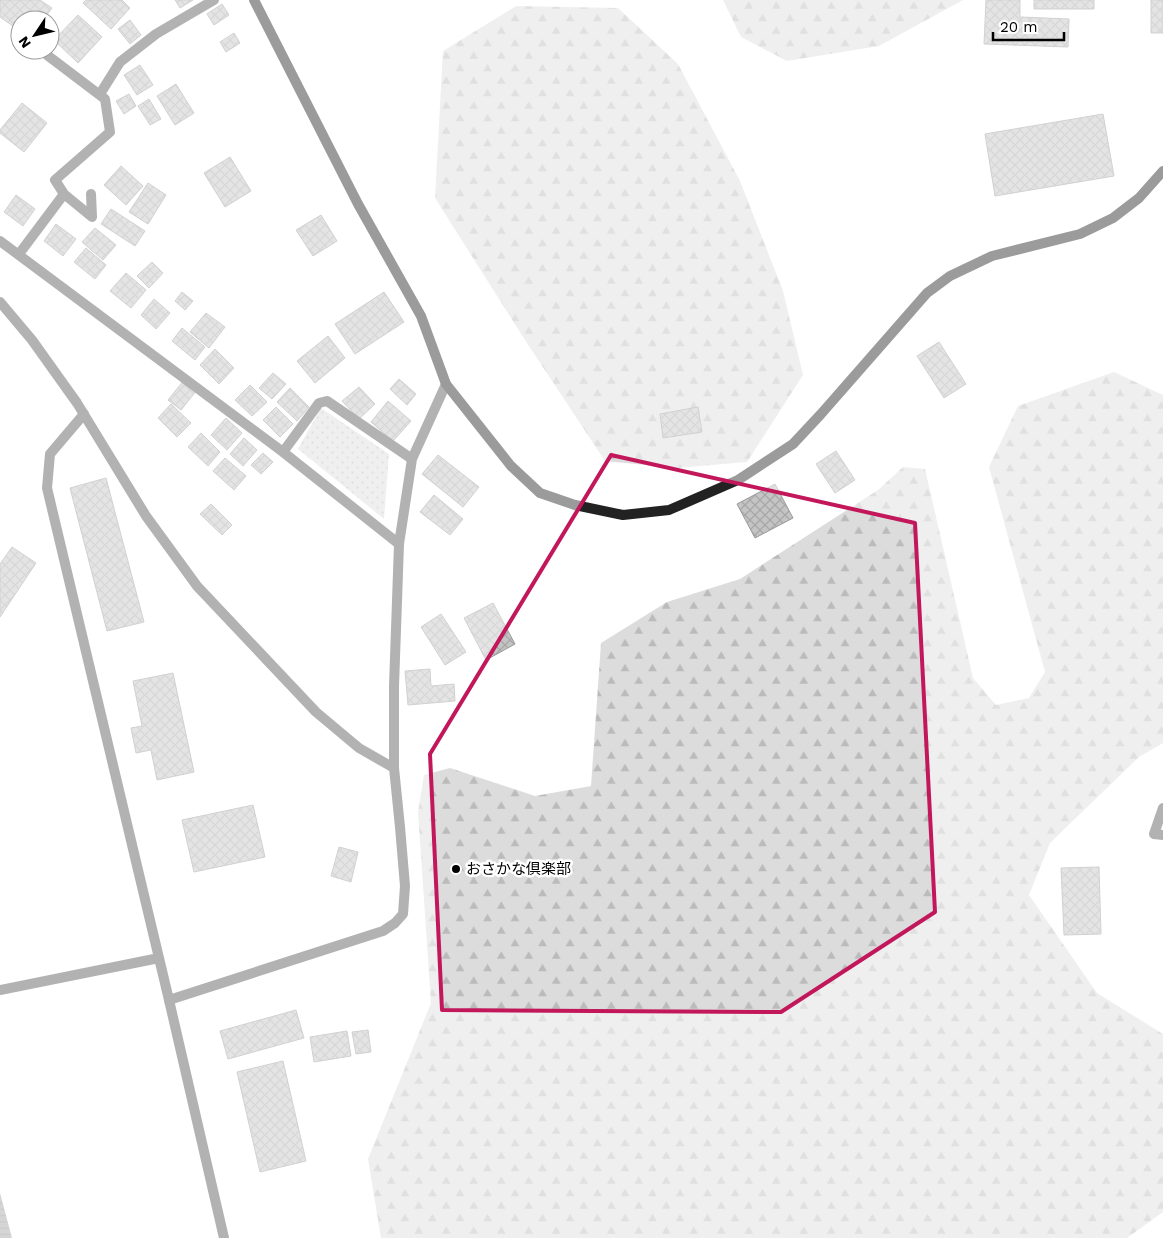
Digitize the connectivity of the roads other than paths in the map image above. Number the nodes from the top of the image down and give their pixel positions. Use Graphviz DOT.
graph roads {
  1 [pos="214,0"];
  2 [pos="254,0"];
  3 [pos="54,60"];
  4 [pos="100,94"];
  5 [pos="1163,171"];
  6 [pos="64,194"];
  7 [pos="91,194"];
  8 [pos="0,241"];
  9 [pos="18,254"];
  10 [pos="0,302"];
  11 [pos="446,384"];
  12 [pos="84,414"];
  13 [pos="283,452"];
  14 [pos="412,460"];
  15 [pos="399,544"];
  16 [pos="394,768"];
  17 [pos="1163,808"];
  18 [pos="1163,835"];
  19 [pos="160,958"];
  20 [pos="0,990"];
  21 [pos="170,1000"];
  22 [pos="224,1238"];
  1 -- 4 [label="street"];
  2 -- 11 [label="street"];
  3 -- 4 [label="street"];
  4 -- 6 [label="street"];
  5 -- 11 [label="street"];
  6 -- 7 [label="street"];
  6 -- 9 [label="street"];
  8 -- 9 [label="street"];
  9 -- 13 [label="street"];
  10 -- 12 [label="street"];
  11 -- 14 [label="street"];
  12 -- 16 [label="street"];
  12 -- 19 [label="street"];
  13 -- 14 [label="street"];
  13 -- 15 [label="street"];
  14 -- 15 [label="street"];
  15 -- 16 [label="street"];
  16 -- 21 [label="street"];
  17 -- 18 [label="street"];
  19 -- 20 [label="street"];
  19 -- 21 [label="street"];
  21 -- 22 [label="street"];
}
